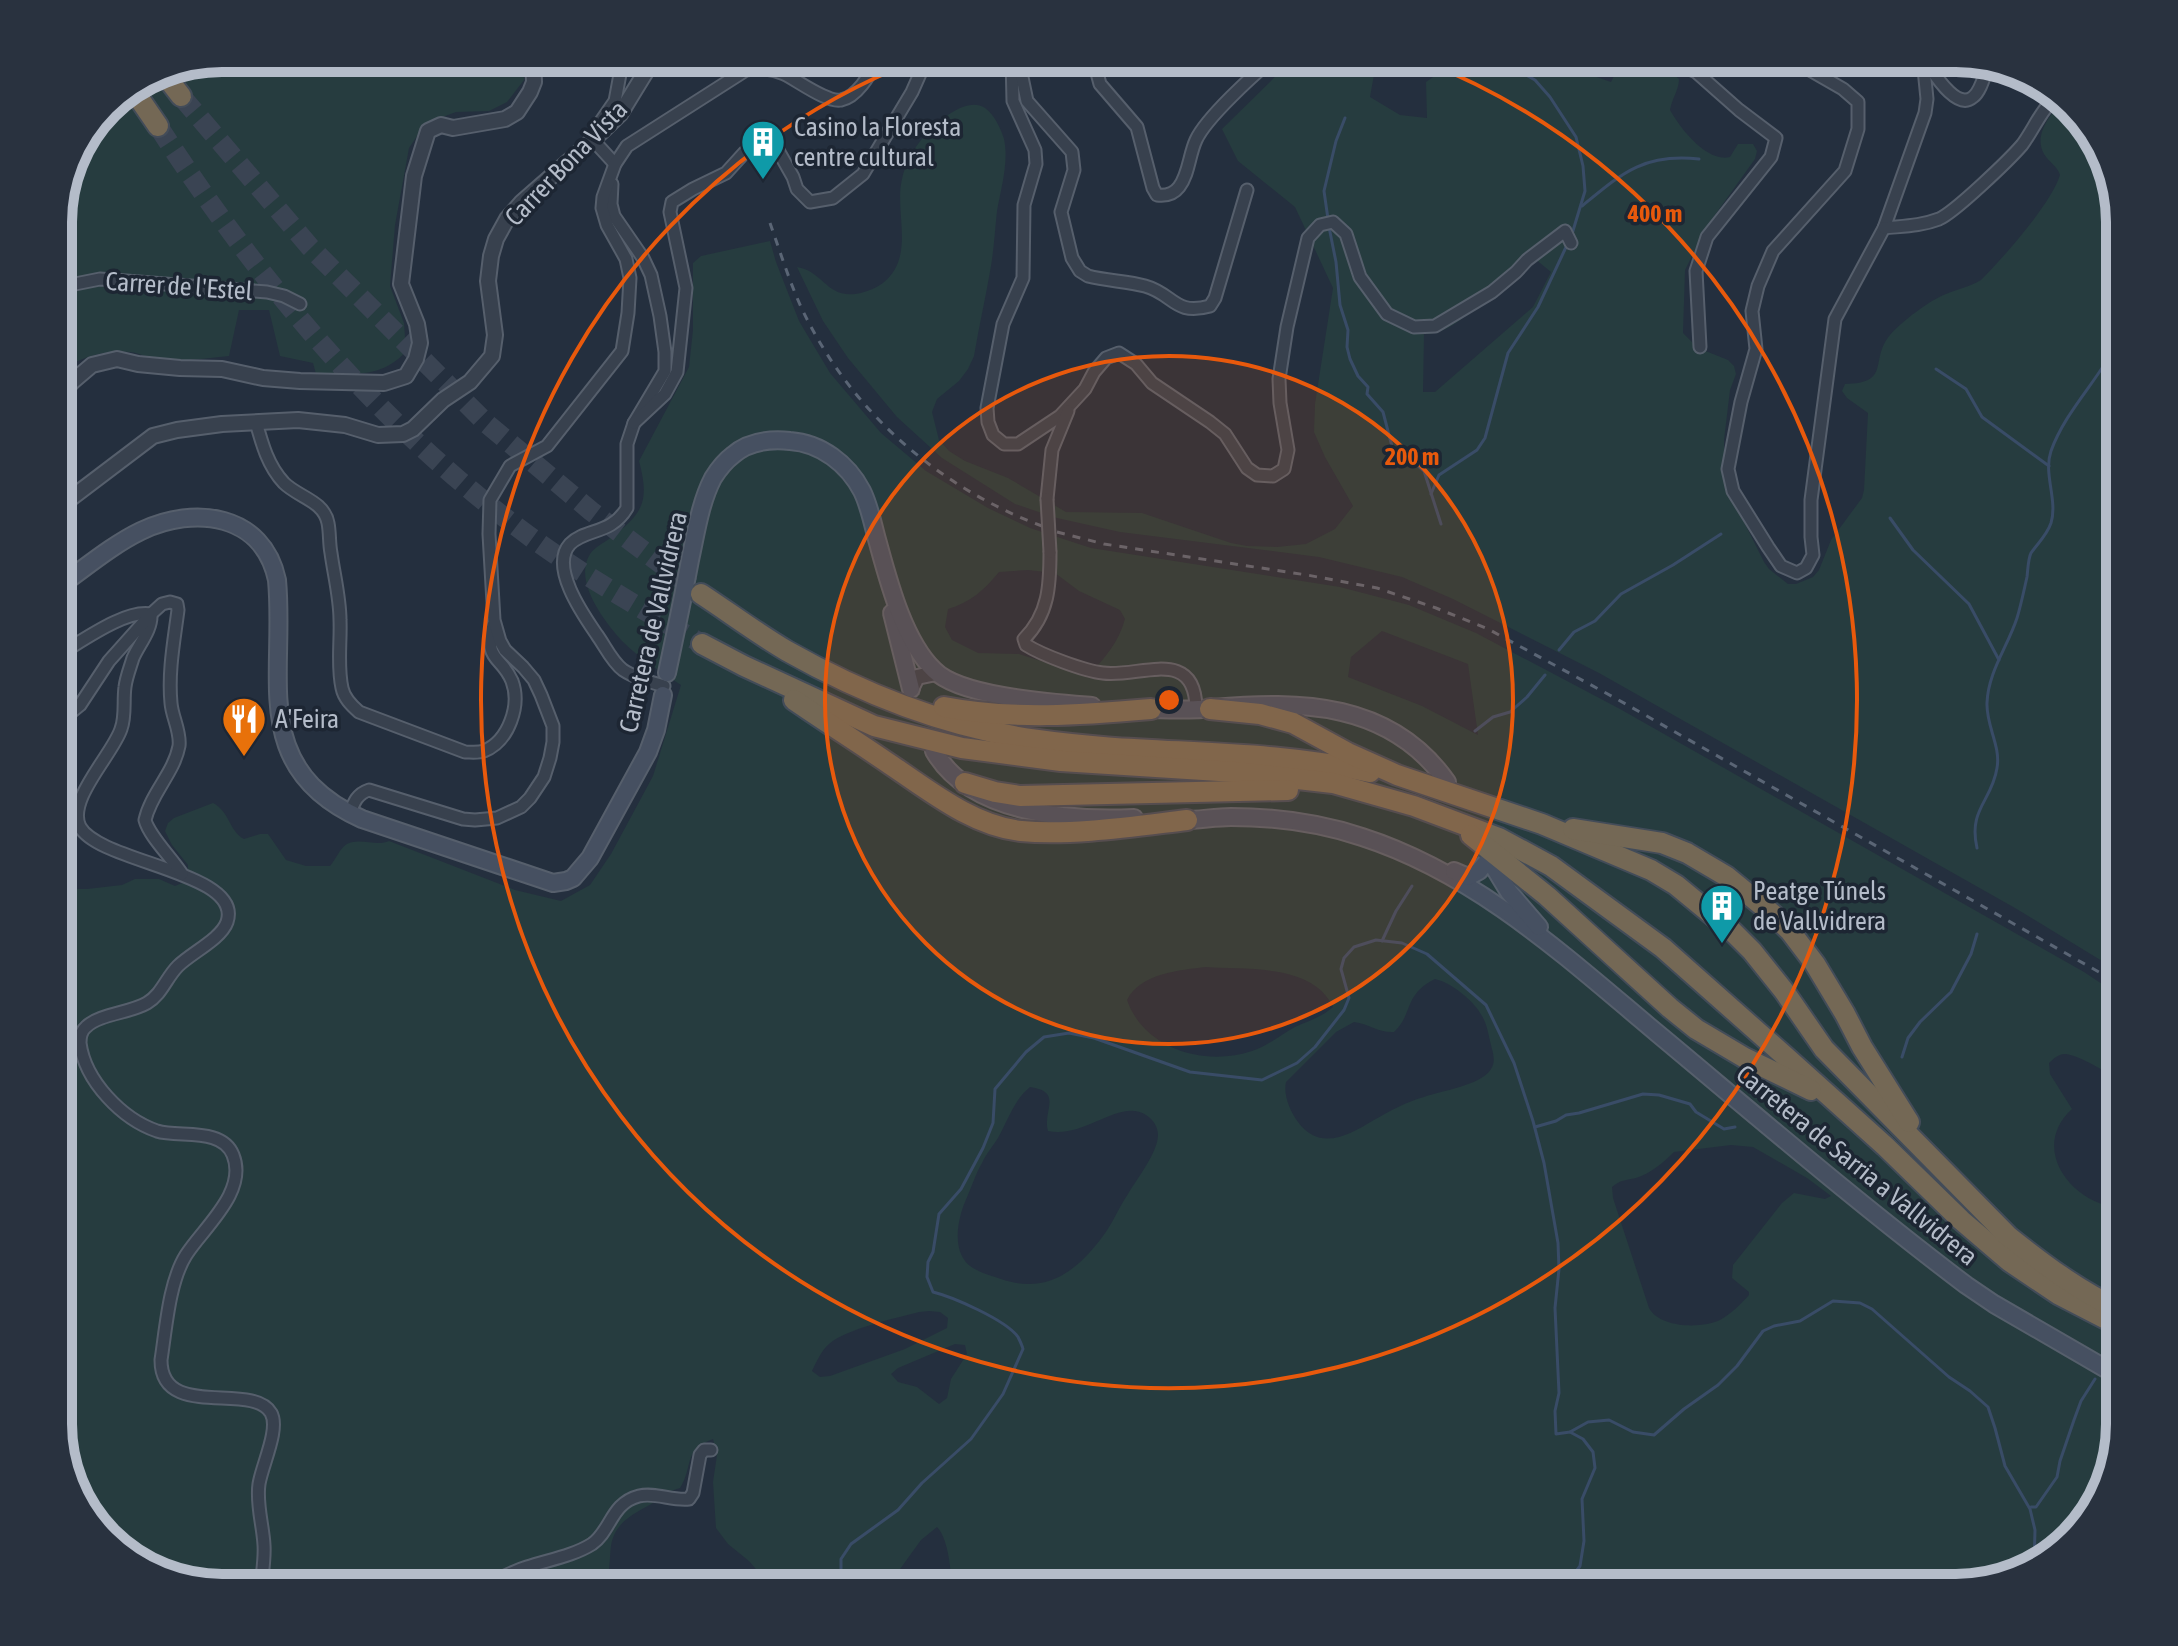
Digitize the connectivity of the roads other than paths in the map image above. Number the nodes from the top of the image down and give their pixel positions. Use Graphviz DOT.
graph roads {
  1 [pos="534,72"];
  2 [pos="620,72"];
  3 [pos="646,72"];
  4 [pos="743,72"];
  5 [pos="777,72"];
  6 [pos="869,72"];
  7 [pos="921,72"];
  8 [pos="1015,72"];
  9 [pos="1019,72"];
  10 [pos="1097,72"];
  11 [pos="1256,72"];
  12 [pos="1696,72"];
  13 [pos="1813,72"];
  14 [pos="1924,72"];
  15 [pos="1934,72"];
  16 [pos="1984,75"];
  17 [pos="170,82"];
  18 [pos="181,96"];
  19 [pos="139,98"];
  20 [pos="2050,106"];
  21 [pos="158,126"];
  22 [pos="597,136"];
  23 [pos="615,164"];
  24 [pos="1247,190"];
  25 [pos="1884,228"];
  26 [pos="1571,243"];
  27 [pos="72,285"];
  28 [pos="300,304"];
  29 [pos="1700,347"];
  30 [pos="72,382"];
  31 [pos="1070,407"];
  32 [pos="256,422"];
  33 [pos="634,423"];
  34 [pos="72,497"];
  35 [pos="885,568"];
  36 [pos="72,577"];
  37 [pos="701,594"];
  38 [pos="151,614"];
  39 [pos="494,620"];
  40 [pos="757,631"];
  41 [pos="702,644"];
  42 [pos="72,647"];
  43 [pos="744,666"];
  44 [pos="936,673"];
  45 [pos="665,685"];
  46 [pos="911,689"];
  47 [pos="1151,709"];
  48 [pos="1203,709"];
  49 [pos="72,712"];
  50 [pos="934,751"];
  51 [pos="1447,782"];
  52 [pos="965,783"];
  53 [pos="1417,783"];
  54 [pos="1414,806"];
  55 [pos="350,813"];
  56 [pos="1448,818"];
  57 [pos="1187,820"];
  58 [pos="1542,824"];
  59 [pos="1422,861"];
  60 [pos="182,874"];
  61 [pos="1580,968"];
  62 [pos="1838,1105"];
  63 [pos="1950,1176"];
  64 [pos="2106,1302"];
  65 [pos="2106,1319"];
  66 [pos="2106,1369"];
  67 [pos="711,1450"];
  68 [pos="262,1574"];
  69 [pos="511,1574"];
  1 -- 30 [label="street"];
  2 -- 22 [label="street"];
  3 -- 22 [label="street, Carrer Bona Vista"];
  4 -- 23 [label="street"];
  5 -- 6 [label="street"];
  7 -- 33 [label="street"];
  8 -- 31 [label="street"];
  9 -- 24 [label="street"];
  10 -- 11 [label="street"];
  12 -- 29 [label="street"];
  13 -- 25 [label="street"];
  14 -- 25 [label="street"];
  15 -- 16 [label="street"];
  17 -- 18 [label="highway"];
  19 -- 21 [label="highway"];
  20 -- 25 [label="street"];
  22 -- 23 [label="street"];
  22 -- 32 [label="street, Carrer Bona Vista"];
  23 -- 33 [label="street"];
  23 -- 39 [label="street"];
  26 -- 31 [label="street"];
  27 -- 28 [label="street, Carrer de l'Estel"];
  31 -- 48 [label="street, bridge"];
  32 -- 34 [label="street, Carrer Bona Vista"];
  32 -- 39 [label="street"];
  33 -- 45 [label="street"];
  35 -- 44 [label="main road, Carretera de Vallvidrera"];
  35 -- 45 [label="main road, Carretera de Vallvidrera"];
  35 -- 46 [label="main road, Carretera de Vallvidrera"];
  36 -- 55 [label="main road, Carretera de Vallvidrera"];
  37 -- 40 [label="highway"];
  38 -- 42 [label="street"];
  38 -- 49 [label="street"];
  38 -- 60 [label="street"];
  38 -- 60 [label="street"];
  39 -- 55 [label="street"];
  40 -- 47 [label="highway"];
  40 -- 53 [label="highway"];
  41 -- 43 [label="highway"];
  43 -- 54 [label="highway"];
  43 -- 57 [label="highway"];
  44 -- 46 [label="street, Carretera de Vallvidrera"];
  44 -- 47 [label="main road"];
  45 -- 55 [label="main road, Carretera de Vallvidrera"];
  47 -- 48 [label="main road"];
  48 -- 51 [label="main road"];
  48 -- 53 [label="highway"];
  50 -- 52 [label="main road"];
  52 -- 54 [label="highway"];
  52 -- 57 [label="main road"];
  53 -- 58 [label="highway"];
  54 -- 56 [label="highway"];
  56 -- 62 [label="highway"];
  56 -- 62 [label="highway"];
  57 -- 59 [label="main road"];
  58 -- 63 [label="highway"];
  58 -- 63 [label="highway"];
  59 -- 61 [label="main road"];
  59 -- 61 [label="main road"];
  60 -- 68 [label="street"];
  61 -- 66 [label="main road, Carretera de Sarria a Vallvidrera"];
  62 -- 65 [label="highway"];
  63 -- 64 [label="highway"];
  67 -- 69 [label="street"];
}
